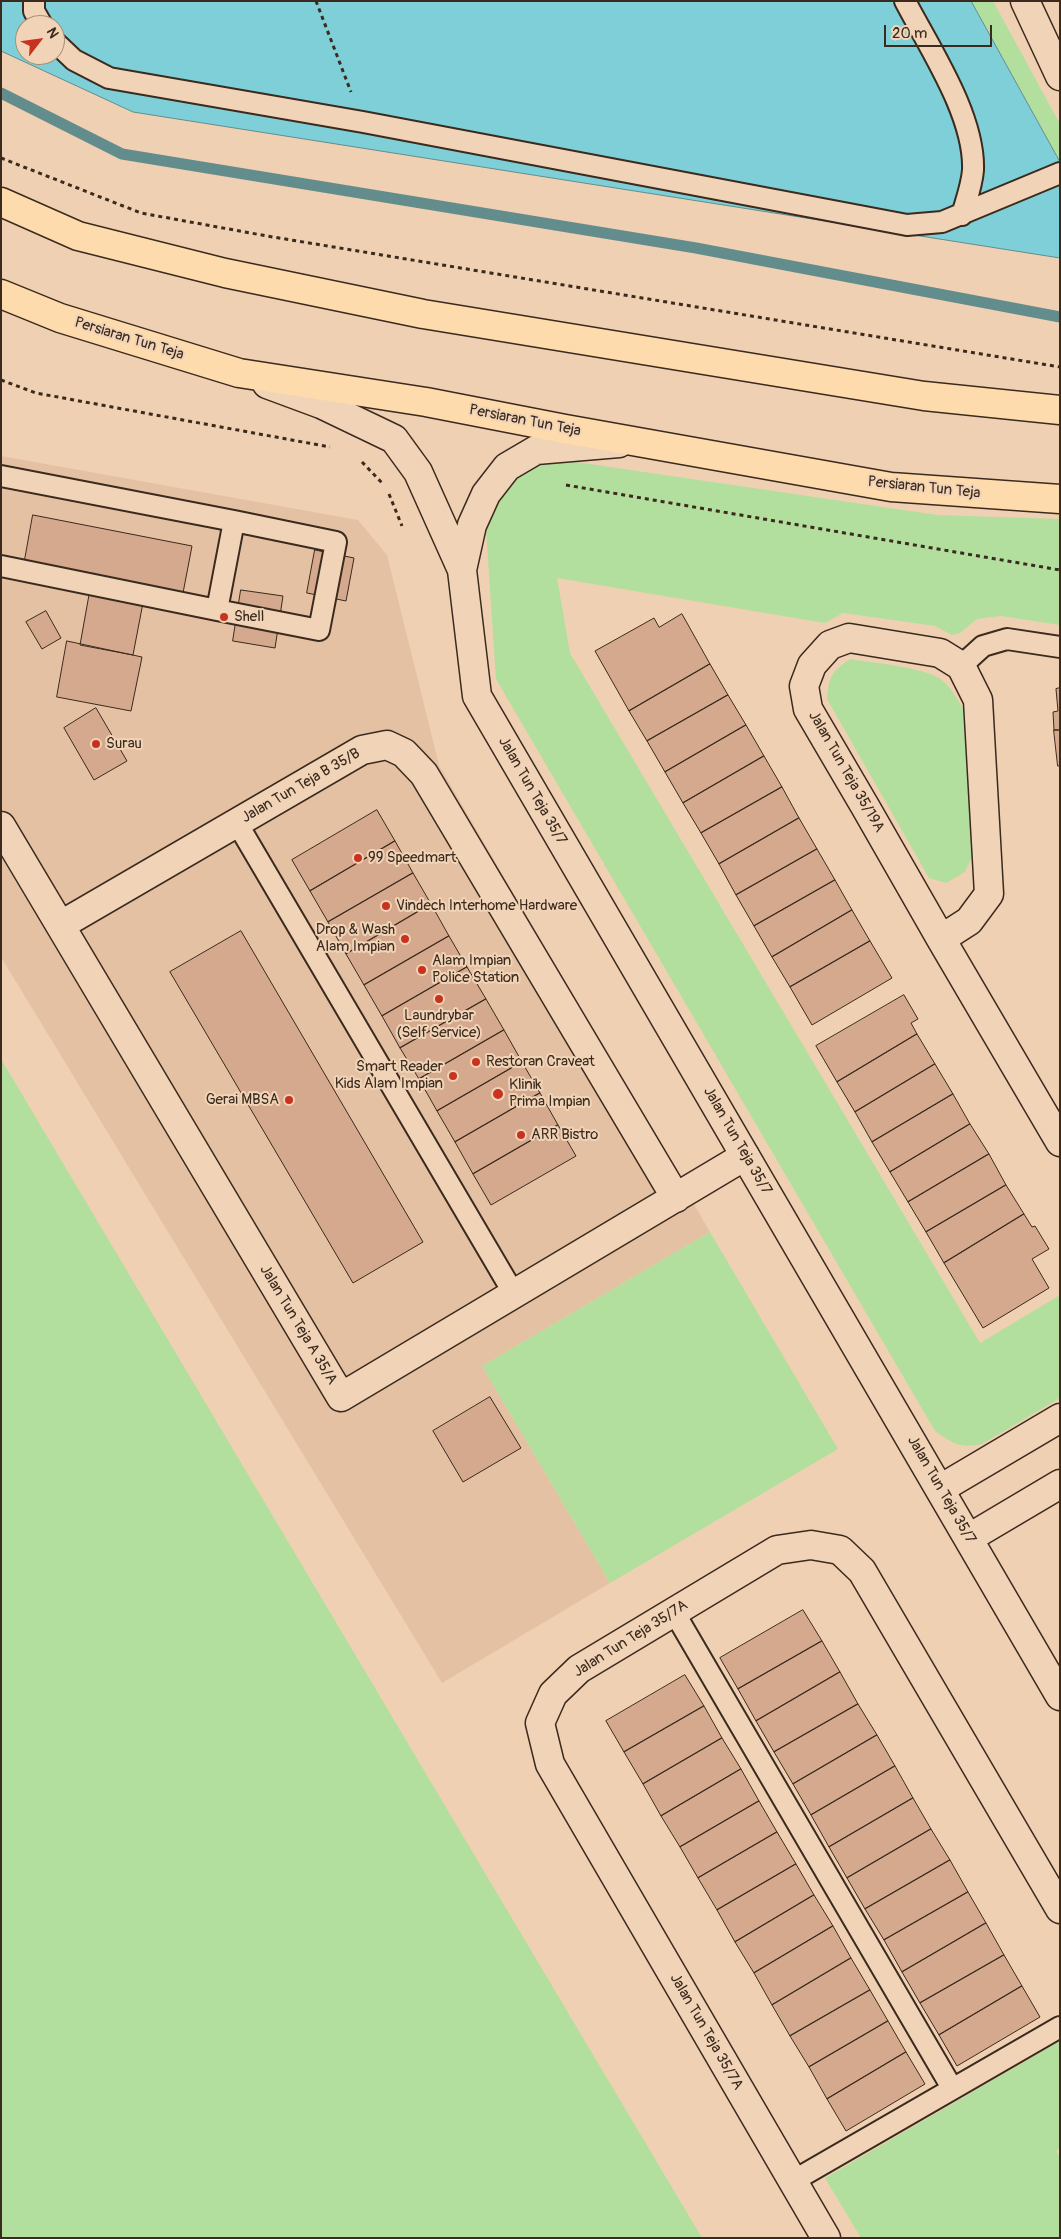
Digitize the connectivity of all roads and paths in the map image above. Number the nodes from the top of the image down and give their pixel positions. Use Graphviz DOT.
graph roads {
  1 [pos="34,1"];
  2 [pos="316,1"];
  3 [pos="905,1"];
  4 [pos="1025,1"];
  5 [pos="36,15"];
  6 [pos="65,51"];
  7 [pos="1060,76"];
  8 [pos="363,122"];
  9 [pos="1,158"];
  10 [pos="1060,173"];
  11 [pos="1,202"];
  12 [pos="962,215"];
  13 [pos="1,294"];
  14 [pos="1060,367"];
  15 [pos="239,373"];
  16 [pos="1,380"];
  17 [pos="1060,410"];
  18 [pos="639,442"];
  19 [pos="332,447"];
  20 [pos="355,457"];
  21 [pos="1,476"];
  22 [pos="566,485"];
  23 [pos="1060,499"];
  24 [pos="234,521"];
  25 [pos="402,526"];
  26 [pos="1,566"];
  27 [pos="462,570"];
  28 [pos="1060,570"];
  29 [pos="217,610"];
  30 [pos="1060,647"];
  31 [pos="961,666"];
  32 [pos="236,823"];
  33 [pos="1,826"];
  34 [pos="61,926"];
  35 [pos="941,938"];
  36 [pos="1060,1142"];
  37 [pos="746,1156"];
  38 [pos="676,1198"];
  39 [pos="514,1294"];
  40 [pos="1060,1418"];
  41 [pos="1060,1484"];
  42 [pos="940,1489"];
  43 [pos="969,1538"];
  44 [pos="674,1612"];
  45 [pos="1060,1696"];
  46 [pos="1060,1909"];
  47 [pos="1060,2027"];
  48 [pos="952,2088"];
  49 [pos="793,2181"];
  50 [pos="826,2238"];
  1 -- 5 [label="lane"];
  2 -- 8 [label="path"];
  3 -- 12 [label="lane"];
  4 -- 7 [label="street"];
  6 -- 8 [label="lane"];
  8 -- 12 [label="lane"];
  9 -- 14 [label="path"];
  10 -- 12 [label="lane"];
  11 -- 17 [label="main road"];
  13 -- 15 [label="main road, Persiaran Tun Teja"];
  15 -- 18 [label="main road, Persiaran Tun Teja"];
  15 -- 27 [label="street"];
  16 -- 19 [label="path"];
  18 -- 23 [label="main road, Persiaran Tun Teja"];
  18 -- 27 [label="street"];
  20 -- 25 [label="path"];
  21 -- 24 [label="lane"];
  22 -- 28 [label="path"];
  24 -- 29 [label="lane"];
  24 -- 29 [label="lane"];
  26 -- 29 [label="lane"];
  27 -- 37 [label="street, Jalan Tun Teja 35/7"];
  30 -- 31 [label="lane"];
  31 -- 35 [label="street"];
  31 -- 35 [label="street, Jalan Tun Teja 35/19A"];
  32 -- 34 [label="street, Jalan Tun Teja B 35/B"];
  32 -- 38 [label="street, Jalan Tun Teja B 35/B"];
  32 -- 39 [label="lane"];
  33 -- 34 [label="street"];
  34 -- 39 [label="street, Jalan Tun Teja A 35/A"];
  35 -- 36 [label="street, Jalan Tun Teja 35/19A"];
  37 -- 38 [label="street, Jalan Tun Teja A 35/A"];
  37 -- 42 [label="street, Jalan Tun Teja 35/7"];
  38 -- 39 [label="street, Jalan Tun Teja A 35/A"];
  40 -- 42 [label="street"];
  41 -- 43 [label="street"];
  42 -- 43 [label="street, Jalan Tun Teja 35/7"];
  43 -- 45 [label="street, Jalan Tun Teja 35/7"];
  44 -- 46 [label="street, Jalan Tun Teja 35/7A"];
  44 -- 48 [label="lane"];
  44 -- 49 [label="street, Jalan Tun Teja 35/7A"];
  47 -- 48 [label="lane"];
  48 -- 49 [label="lane"];
  49 -- 50 [label="street, Jalan Tun Teja 35/7A"];
}
